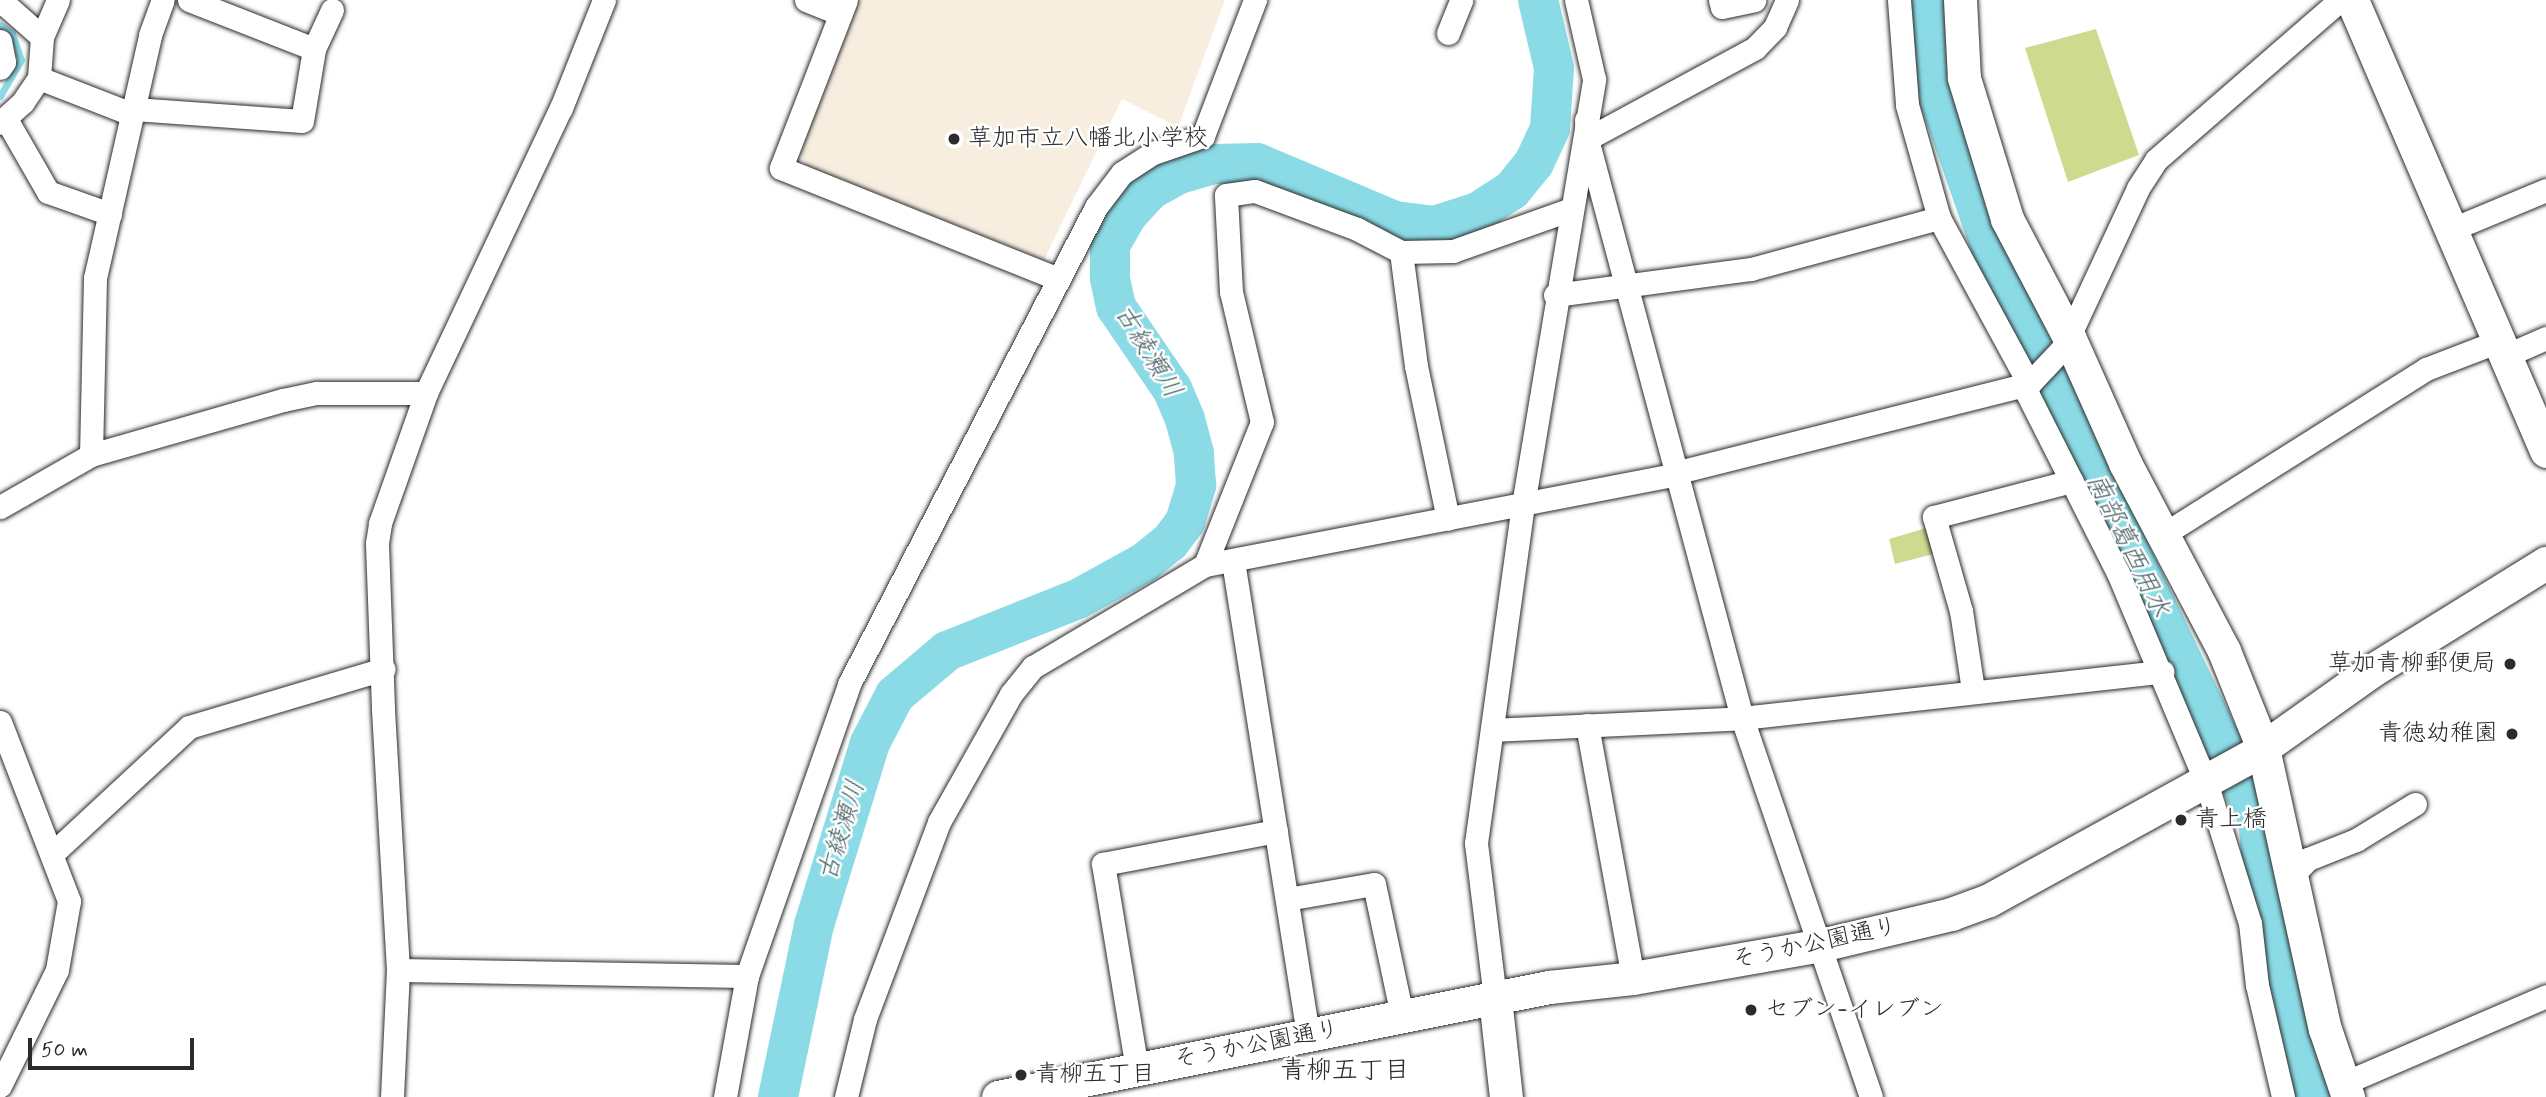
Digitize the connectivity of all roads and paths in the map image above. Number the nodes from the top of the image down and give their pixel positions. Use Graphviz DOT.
graph roads {
  1 [pos="0,0"];
  2 [pos="58,0"];
  3 [pos="163,0"];
  4 [pos="189,0"];
  5 [pos="604,0"];
  6 [pos="806,0"];
  7 [pos="1255,0"];
  8 [pos="1461,0"];
  9 [pos="1576,0"];
  10 [pos="1720,0"];
  11 [pos="1754,0"];
  12 [pos="1787,0"];
  13 [pos="1899,0"];
  14 [pos="1960,0"];
  15 [pos="2340,0"];
  16 [pos="2352,0"];
  17 [pos="843,7"];
  18 [pos="332,10"];
  19 [pos="1448,33"];
  20 [pos="42,37"];
  21 [pos="0,41"];
  22 [pos="314,49"];
  23 [pos="0,68"];
  24 [pos="39,78"];
  25 [pos="133,111"];
  26 [pos="3,121"];
  27 [pos="1586,129"];
  28 [pos="2546,190"];
  29 [pos="1569,210"];
  30 [pos="110,214"];
  31 [pos="1939,218"];
  32 [pos="2450,230"];
  33 [pos="1401,252"];
  34 [pos="1059,279"];
  35 [pos="1629,285"];
  36 [pos="1555,295"];
  37 [pos="2546,338"];
  38 [pos="2066,342"];
  39 [pos="2502,349"];
  40 [pos="2026,385"];
  41 [pos="426,393"];
  42 [pos="2546,451"];
  43 [pos="91,455"];
  44 [pos="1678,473"];
  45 [pos="2071,481"];
  46 [pos="1523,505"];
  47 [pos="0,506"];
  48 [pos="1448,519"];
  49 [pos="2164,534"];
  50 [pos="1233,561"];
  51 [pos="2546,563"];
  52 [pos="1205,565"];
  53 [pos="384,669"];
  54 [pos="2162,672"];
  55 [pos="1973,690"];
  56 [pos="1742,718"];
  57 [pos="0,722"];
  58 [pos="1587,725"];
  59 [pos="1492,730"];
  60 [pos="2258,752"];
  61 [pos="2211,779"];
  62 [pos="2415,804"];
  63 [pos="1276,831"];
  64 [pos="53,853"];
  65 [pos="2293,875"];
  66 [pos="1287,899"];
  67 [pos="1817,946"];
  68 [pos="398,970"];
  69 [pos="747,976"];
  70 [pos="1633,978"];
  71 [pos="2546,996"];
  72 [pos="1495,998"];
  73 [pos="1402,1016"];
  74 [pos="1308,1034"];
  75 [pos="1137,1069"];
  76 [pos="0,1086"];
  77 [pos="2345,1091"];
  78 [pos="392,1097"];
  79 [pos="724,1097"];
  80 [pos="846,1097"];
  81 [pos="998,1097"];
  82 [pos="1506,1097"];
  83 [pos="1871,1097"];
  84 [pos="2283,1097"];
  1 -- 20 [label="street"];
  2 -- 20 [label="street"];
  3 -- 25 [label="street"];
  4 -- 22 [label="street"];
  5 -- 41 [label="street"];
  6 -- 17 [label="street"];
  7 -- 34 [label="street"];
  8 -- 19 [label="street"];
  9 -- 27 [label="street"];
  10 -- 11 [label="street"];
  12 -- 27 [label="street"];
  13 -- 31 [label="street"];
  14 -- 38 [label="street"];
  15 -- 38 [label="street"];
  16 -- 32 [label="street"];
  17 -- 34 [label="street"];
  18 -- 22 [label="street"];
  20 -- 24 [label="street"];
  21 -- 23 [label="street"];
  22 -- 25 [label="street"];
  24 -- 25 [label="street"];
  24 -- 26 [label="street"];
  25 -- 30 [label="street"];
  26 -- 30 [label="street"];
  27 -- 29 [label="street"];
  27 -- 35 [label="street"];
  28 -- 32 [label="street"];
  29 -- 33 [label="street"];
  29 -- 36 [label="street"];
  30 -- 43 [label="street"];
  31 -- 35 [label="street"];
  31 -- 40 [label="street"];
  32 -- 39 [label="street"];
  33 -- 48 [label="street"];
  33 -- 52 [label="street"];
  34 -- 69 [label="street"];
  35 -- 36 [label="street"];
  35 -- 44 [label="street"];
  36 -- 46 [label="street"];
  37 -- 39 [label="street"];
  38 -- 40 [label="street"];
  38 -- 49 [label="street"];
  39 -- 42 [label="street"];
  39 -- 49 [label="street"];
  40 -- 44 [label="street"];
  40 -- 45 [label="street"];
  41 -- 43 [label="street"];
  41 -- 53 [label="street"];
  43 -- 47 [label="street"];
  44 -- 46 [label="street"];
  44 -- 56 [label="street"];
  45 -- 54 [label="street"];
  45 -- 55 [label="street"];
  46 -- 48 [label="street"];
  46 -- 59 [label="street"];
  48 -- 50 [label="street"];
  49 -- 60 [label="street"];
  50 -- 52 [label="street"];
  50 -- 63 [label="street"];
  51 -- 60 [label="street, そうか公園通り"];
  52 -- 80 [label="street"];
  53 -- 64 [label="street"];
  53 -- 68 [label="street"];
  54 -- 55 [label="street"];
  54 -- 61 [label="street"];
  55 -- 56 [label="street"];
  56 -- 58 [label="street"];
  56 -- 67 [label="street"];
  57 -- 64 [label="street"];
  58 -- 59 [label="street"];
  58 -- 70 [label="street"];
  59 -- 72 [label="street"];
  60 -- 61 [label="street, そうか公園通り"];
  60 -- 65 [label="street"];
  61 -- 67 [label="street, そうか公園通り"];
  61 -- 84 [label="street"];
  62 -- 65 [label="street"];
  63 -- 66 [label="street"];
  63 -- 75 [label="street"];
  64 -- 76 [label="street"];
  65 -- 77 [label="street"];
  66 -- 73 [label="street"];
  66 -- 74 [label="street"];
  67 -- 70 [label="street, そうか公園通り"];
  67 -- 83 [label="street"];
  68 -- 69 [label="street"];
  68 -- 78 [label="street"];
  69 -- 79 [label="street"];
  70 -- 72 [label="street, そうか公園通り"];
  71 -- 77 [label="street"];
  72 -- 73 [label="street, そうか公園通り"];
  72 -- 82 [label="street"];
  73 -- 74 [label="street, そうか公園通り"];
  74 -- 75 [label="street, そうか公園通り"];
  75 -- 81 [label="street, そうか公園通り"];
}
